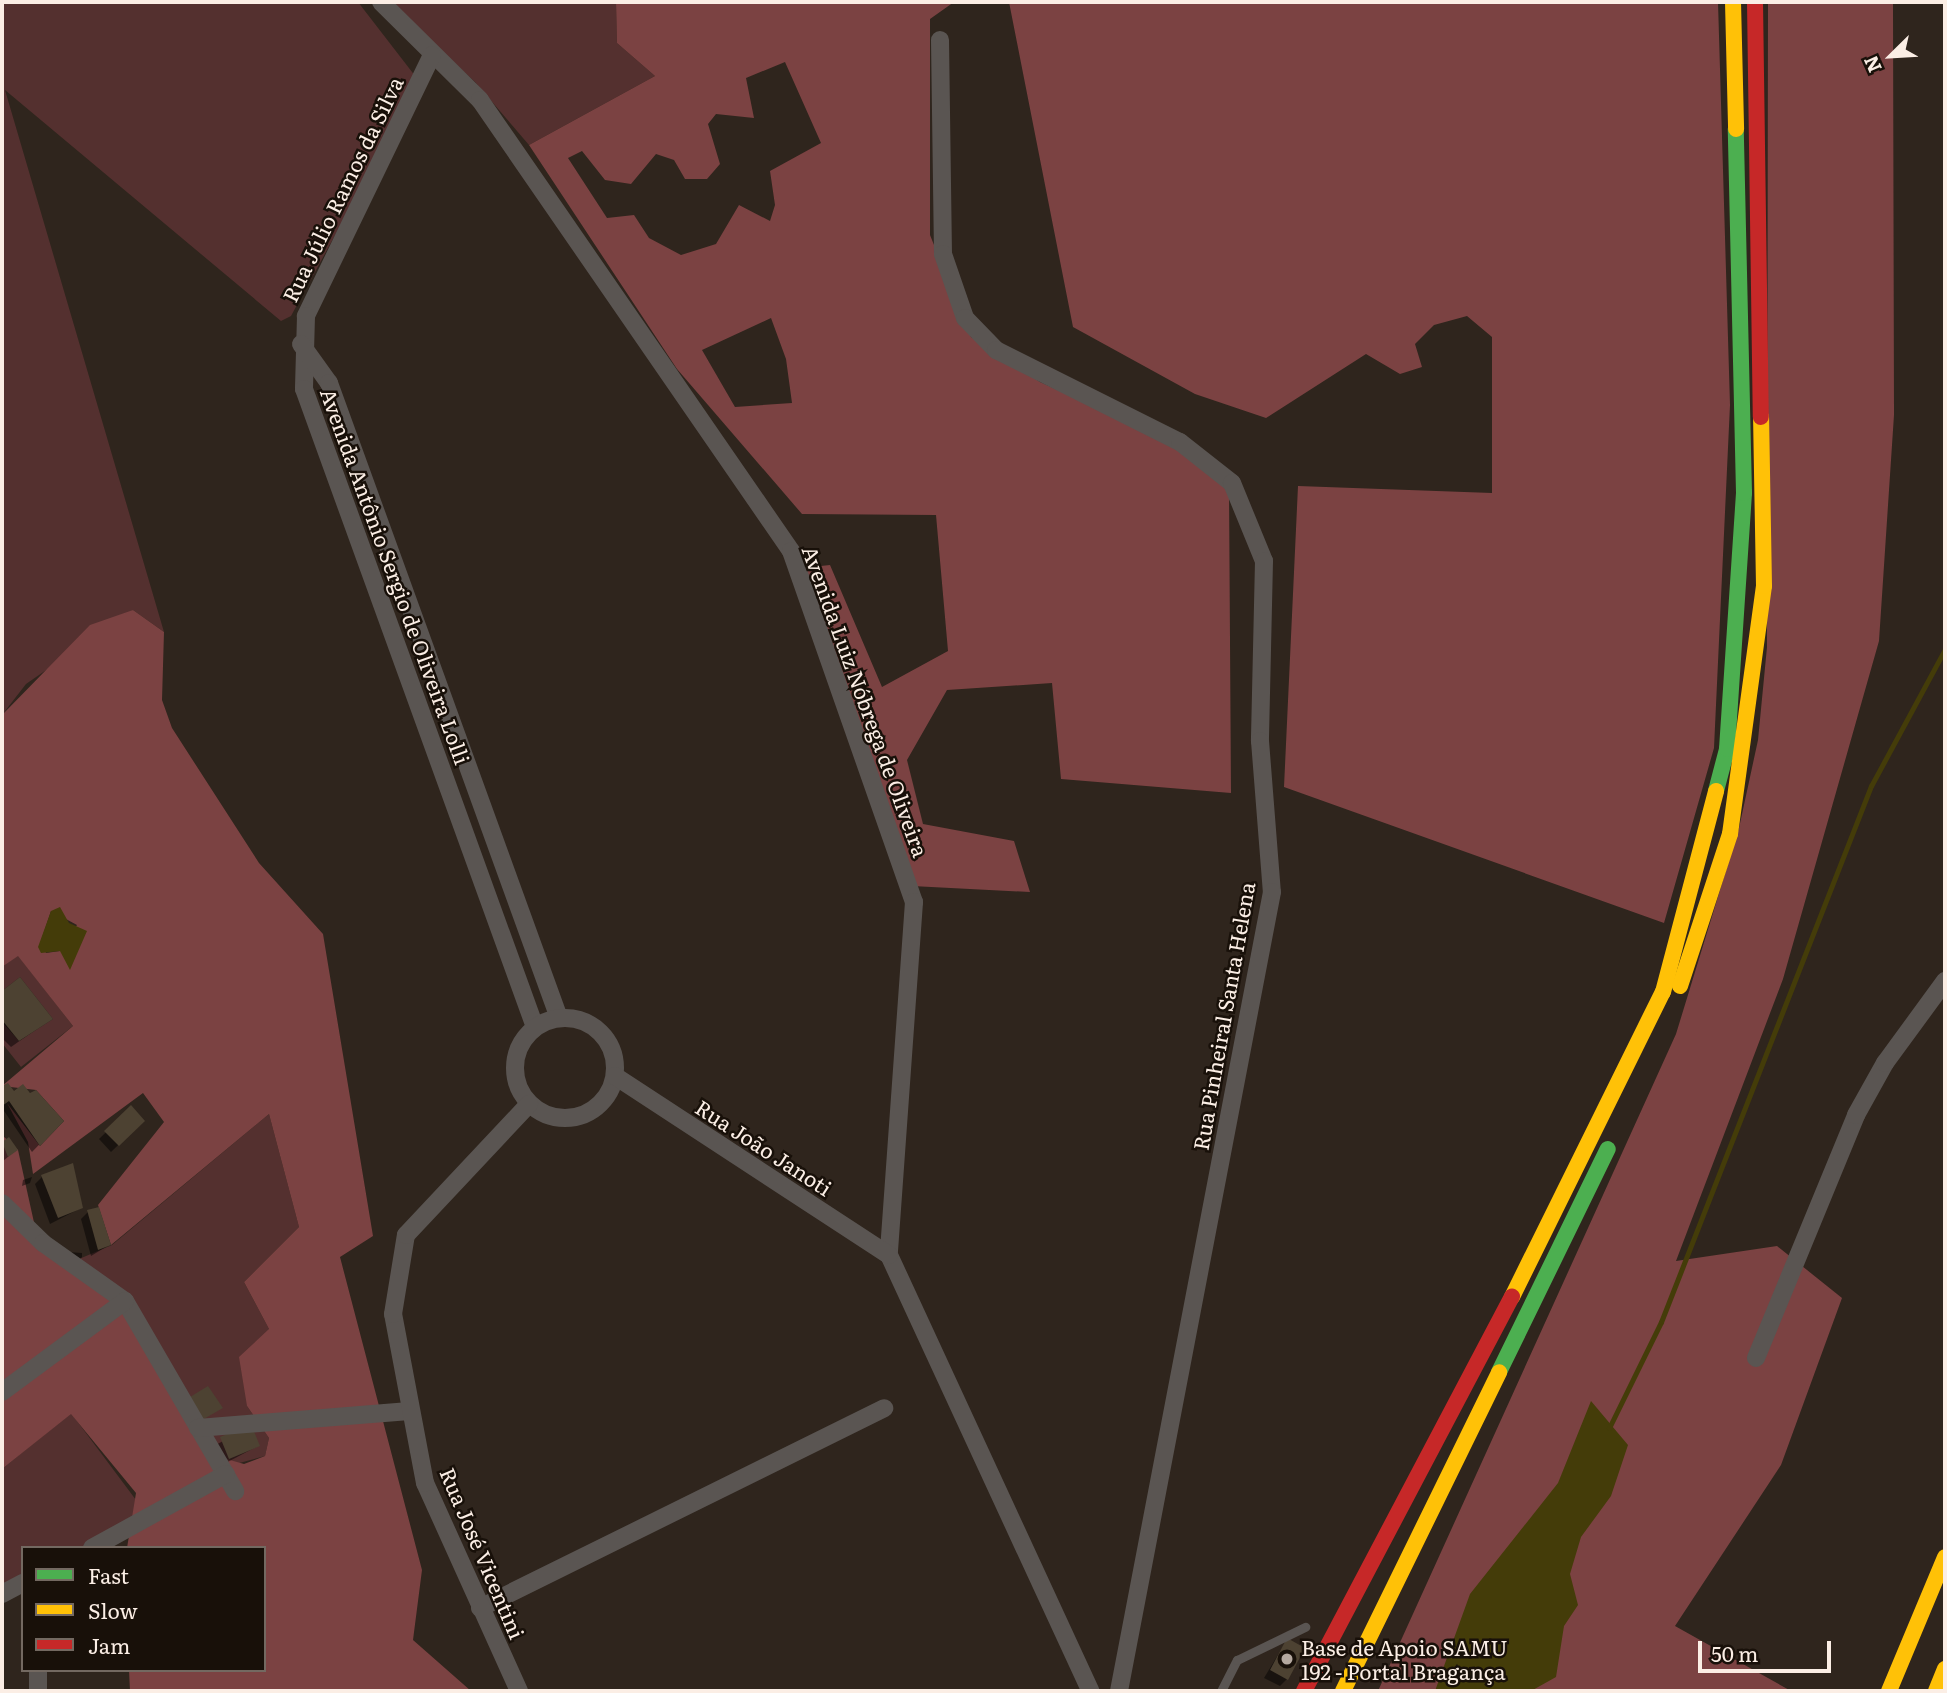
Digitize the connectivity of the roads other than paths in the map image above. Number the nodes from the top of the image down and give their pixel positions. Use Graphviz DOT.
graph roads {
  1 [pos="381,2"];
  2 [pos="1733,2"];
  3 [pos="1755,2"];
  4 [pos="940,40"];
  5 [pos="432,55"];
  6 [pos="301,344"];
  7 [pos="1945,981"];
  8 [pos="559,1018"];
  9 [pos="535,1027"];
  10 [pos="615,1076"];
  11 [pos="529,1104"];
  12 [pos="2,1203"];
  13 [pos="889,1255"];
  14 [pos="125,1301"];
  15 [pos="1756,1358"];
  16 [pos="2,1392"];
  17 [pos="884,1408"];
  18 [pos="409,1410"];
  19 [pos="198,1428"];
  20 [pos="226,1474"];
  21 [pos="235,1490"];
  22 [pos="96,1546"];
  23 [pos="1945,1557"];
  24 [pos="21,1584"];
  25 [pos="2,1594"];
  26 [pos="480,1608"];
  27 [pos="1305,1627"];
  28 [pos="1945,1669"];
  29 [pos="37,1672"];
  30 [pos="38,1691"];
  31 [pos="519,1691"];
  32 [pos="1090,1691"];
  33 [pos="1119,1691"];
  34 [pos="1221,1691"];
  35 [pos="1304,1691"];
  36 [pos="1343,1691"];
  37 [pos="1889,1691"];
  38 [pos="1936,1691"];
  1 -- 5 [label="street, Avenida Luiz Nóbrega de Oliveira"];
  2 -- 35 [label="main road"];
  3 -- 36 [label="main road"];
  4 -- 33 [label="street, Rua Pinheiral Santa Helena"];
  5 -- 6 [label="street, Rua Júlio Ramos da Silva"];
  5 -- 13 [label="street, Avenida Luiz Nóbrega de Oliveira"];
  6 -- 8 [label="street, Avenida Antônio Sergio de Oliveira Lolli"];
  6 -- 9 [label="street, Avenida Antônio Sergio de Oliveira Lolli"];
  7 -- 15 [label="street"];
  8 -- 9 [label="street"];
  8 -- 10 [label="street"];
  9 -- 11 [label="street"];
  10 -- 11 [label="street"];
  10 -- 13 [label="street, Rua João Janoti"];
  11 -- 18 [label="street, Rua José Vicentini"];
  12 -- 14 [label="street"];
  13 -- 32 [label="street"];
  14 -- 16 [label="street"];
  14 -- 19 [label="street"];
  17 -- 26 [label="street"];
  18 -- 19 [label="street"];
  18 -- 26 [label="street, Rua José Vicentini"];
  19 -- 20 [label="street"];
  20 -- 21 [label="street"];
  20 -- 22 [label="street"];
  23 -- 37 [label="main road"];
  24 -- 25 [label="street"];
  26 -- 31 [label="street, Rua José Vicentini"];
  27 -- 34 [label="lane"];
  28 -- 38 [label="main road"];
  29 -- 30 [label="street"];
}
